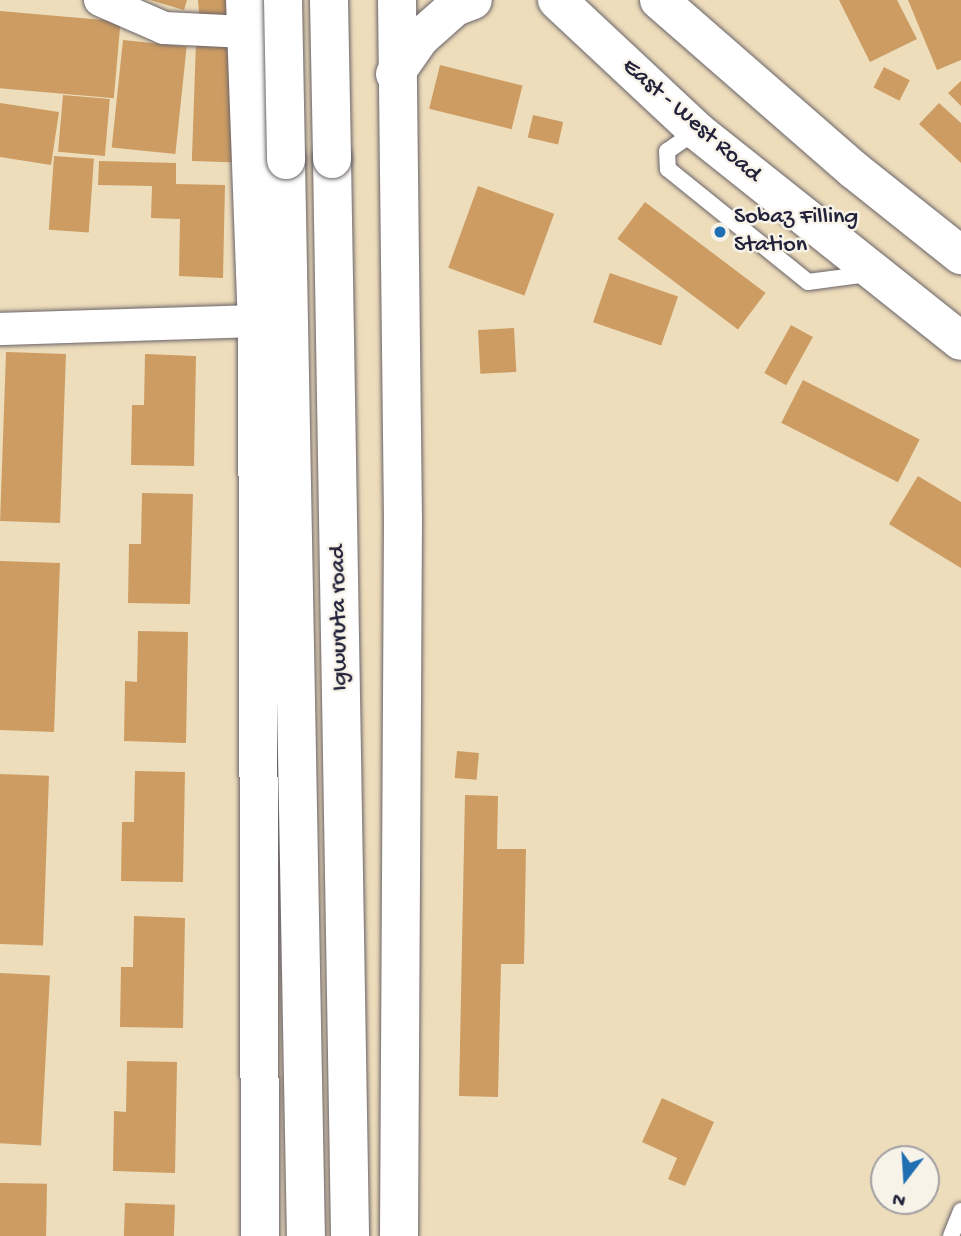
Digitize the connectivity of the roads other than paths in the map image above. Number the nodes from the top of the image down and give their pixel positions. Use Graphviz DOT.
graph roads {
  1 [pos="100,0"];
  2 [pos="283,0"];
  3 [pos="329,0"];
  4 [pos="397,0"];
  5 [pos="473,0"];
  6 [pos="557,0"];
  7 [pos="659,0"];
  8 [pos="246,16"];
  9 [pos="395,74"];
  10 [pos="961,255"];
  11 [pos="257,320"];
  12 [pos="0,329"];
  13 [pos="961,341"];
  14 [pos="961,1211"];
  15 [pos="260,1236"];
  16 [pos="306,1236"];
  17 [pos="350,1236"];
  18 [pos="399,1236"];
  19 [pos="951,1236"];
  1 -- 8 [label="street"];
  2 -- 16 [label="main road, Igwuruta road, bridge"];
  3 -- 17 [label="main road, Igwuruta road, bridge"];
  4 -- 9 [label="main road"];
  5 -- 9 [label="main road"];
  6 -- 13 [label="main road, East - West Road"];
  7 -- 10 [label="main road"];
  8 -- 11 [label="main road"];
  9 -- 18 [label="main road"];
  11 -- 12 [label="street"];
  11 -- 15 [label="main road"];
  14 -- 19 [label="lane"];
}
